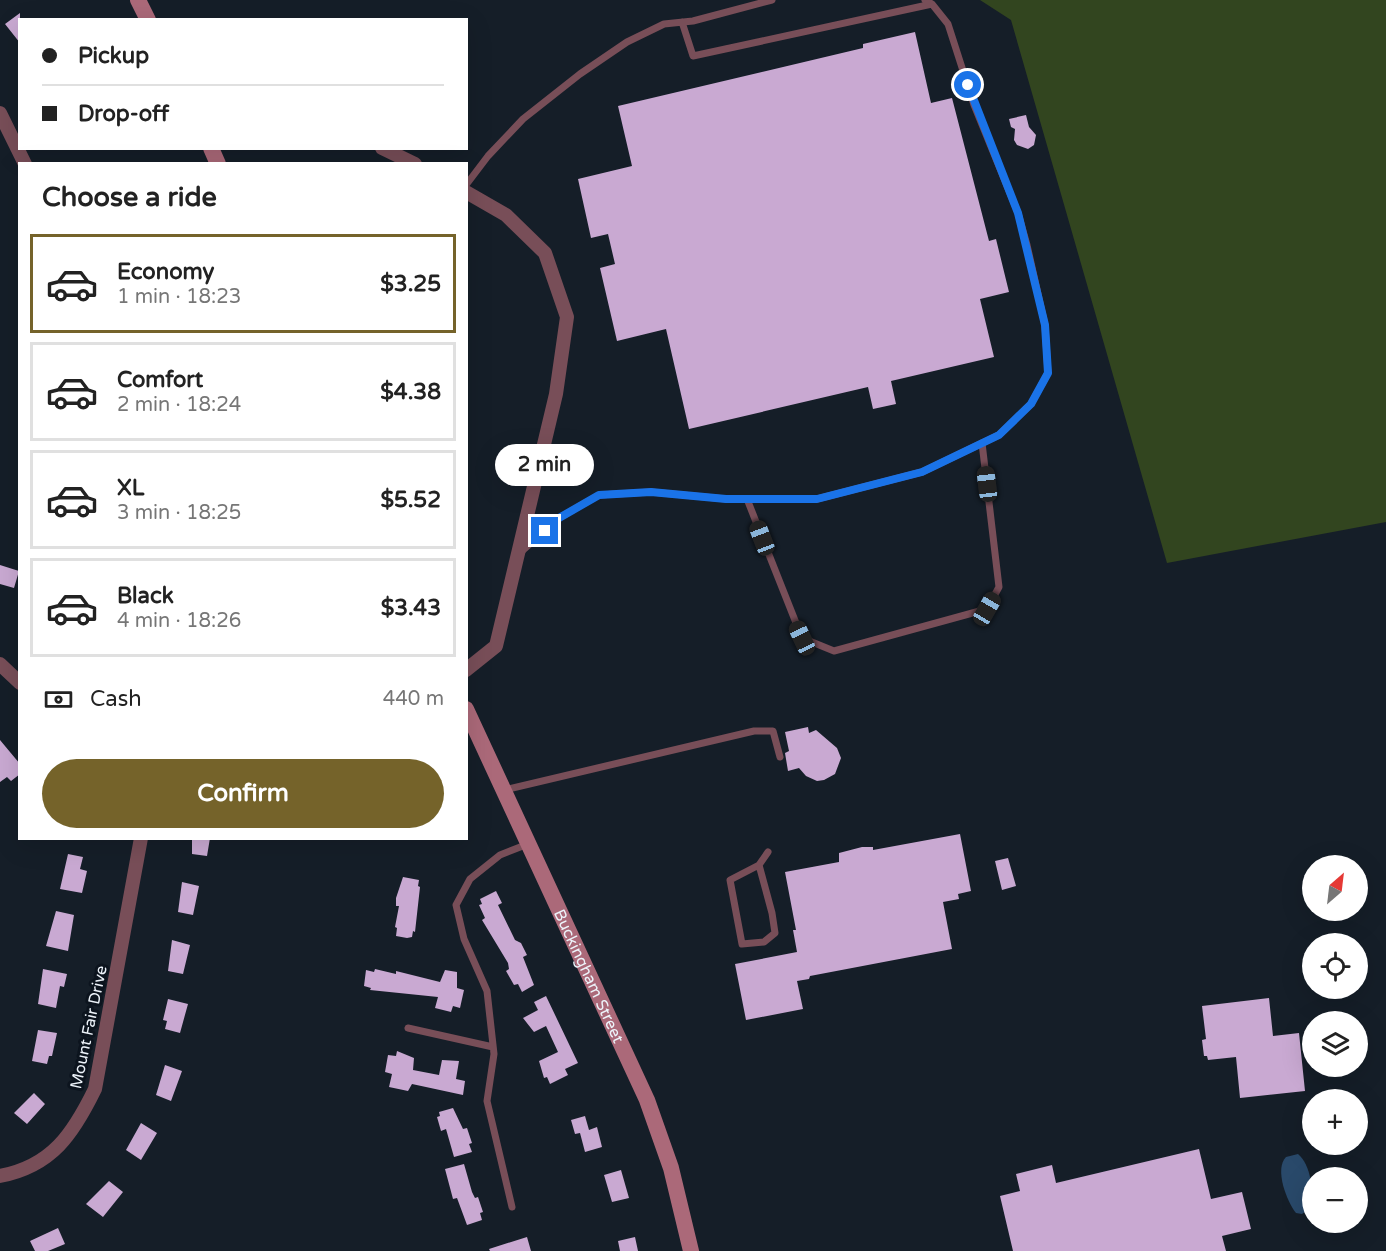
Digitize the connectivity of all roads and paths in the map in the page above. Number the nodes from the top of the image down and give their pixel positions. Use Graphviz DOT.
graph roads {
  1 [pos="138,0"];
  2 [pos="772,0"];
  3 [pos="928,2"];
  4 [pos="147,18"];
  5 [pos="682,22"];
  6 [pos="0,113"];
  7 [pos="18,150"];
  8 [pos="386,150"];
  9 [pos="411,162"];
  10 [pos="468,182"];
  11 [pos="468,193"];
  12 [pos="982,443"];
  13 [pos="747,499"];
  14 [pos="517,556"];
  15 [pos="0,663"];
  16 [pos="468,668"];
  17 [pos="18,681"];
  18 [pos="468,713"];
  19 [pos="780,757"];
  20 [pos="504,790"];
  21 [pos="141,840"];
  22 [pos="528,844"];
  23 [pos="768,852"];
  24 [pos="759,864"];
  25 [pos="408,1028"];
  26 [pos="494,1047"];
  27 [pos="0,1176"];
  28 [pos="512,1207"];
  29 [pos="691,1251"];
  1 -- 4 [label="main road"];
  2 -- 5 [label="lane"];
  3 -- 5 [label="lane"];
  3 -- 12 [label="lane"];
  5 -- 10 [label="lane"];
  6 -- 7 [label="street"];
  8 -- 9 [label="street"];
  11 -- 14 [label="street"];
  12 -- 13 [label="lane"];
  12 -- 13 [label="lane"];
  13 -- 14 [label="lane"];
  14 -- 16 [label="street"];
  15 -- 17 [label="street"];
  18 -- 20 [label="main road, Buckingham Street"];
  19 -- 20 [label="lane"];
  20 -- 22 [label="main road, Buckingham Street"];
  21 -- 27 [label="street, Mount Fair Drive"];
  22 -- 26 [label="lane"];
  22 -- 29 [label="main road, Buckingham Street"];
  23 -- 24 [label="lane"];
  24 -- 24 [label="lane"];
  25 -- 26 [label="lane"];
  26 -- 28 [label="lane"];
}
